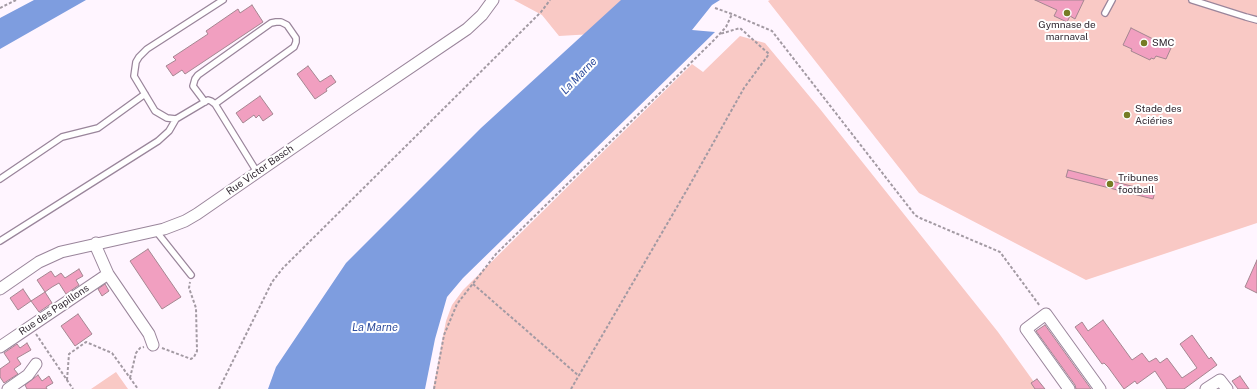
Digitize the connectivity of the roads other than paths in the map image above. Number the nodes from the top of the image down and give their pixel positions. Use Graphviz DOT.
graph roads {
  1 [pos="223,0"];
  2 [pos="493,0"];
  3 [pos="1112,0"];
  4 [pos="1192,0"];
  5 [pos="1105,13"];
  6 [pos="1257,20"];
  7 [pos="145,94"];
  8 [pos="204,102"];
  9 [pos="215,104"];
  10 [pos="176,119"];
  11 [pos="257,172"];
  12 [pos="0,179"];
  13 [pos="156,230"];
  14 [pos="0,241"];
  15 [pos="96,243"];
  16 [pos="108,274"];
  17 [pos="191,275"];
  18 [pos="0,289"];
  19 [pos="153,345"];
  20 [pos="0,347"];
  21 [pos="36,364"];
  22 [pos="8,389"];
  23 [pos="1069,389"];
  24 [pos="1100,389"];
  25 [pos="1206,389"];
  26 [pos="1227,389"];
  1 -- 7 [label="lane"];
  2 -- 11 [label="street, Rue Victor Basch"];
  3 -- 5 [label="lane"];
  4 -- 6 [label="lane"];
  7 -- 10 [label="lane"];
  7 -- 12 [label="lane"];
  8 -- 9 [label="lane"];
  8 -- 9 [label="lane"];
  8 -- 10 [label="lane"];
  9 -- 11 [label="lane"];
  10 -- 14 [label="lane"];
  11 -- 13 [label="street, Rue Victor Basch"];
  13 -- 15 [label="street, Rue Victor Basch"];
  13 -- 17 [label="lane"];
  15 -- 16 [label="street"];
  15 -- 18 [label="street, Rue Victor Basch"];
  16 -- 19 [label="street"];
  16 -- 20 [label="street, Rue des Papillons"];
  21 -- 22 [label="street"];
  23 -- 24 [label="street"];
  25 -- 26 [label="street"];
}
